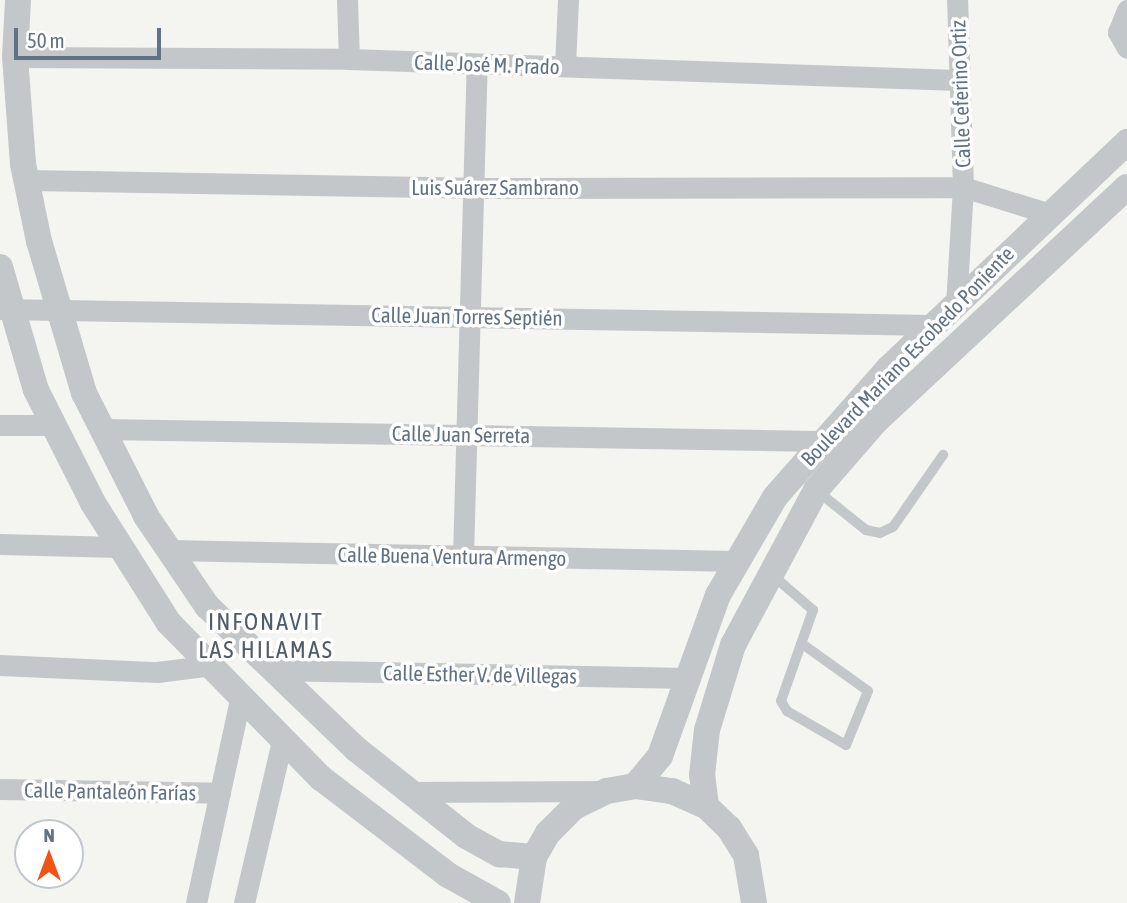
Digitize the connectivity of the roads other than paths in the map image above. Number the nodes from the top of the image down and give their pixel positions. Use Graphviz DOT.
graph roads {
  1 [pos="18,0"];
  2 [pos="347,0"];
  3 [pos="568,0"];
  4 [pos="957,0"];
  5 [pos="1127,10"];
  6 [pos="1127,48"];
  7 [pos="15,57"];
  8 [pos="349,59"];
  9 [pos="477,66"];
  10 [pos="565,66"];
  11 [pos="959,80"];
  12 [pos="1127,142"];
  13 [pos="28,180"];
  14 [pos="962,187"];
  15 [pos="1127,187"];
  16 [pos="470,188"];
  17 [pos="1047,213"];
  18 [pos="0,267"];
  19 [pos="956,305"];
  20 [pos="5,309"];
  21 [pos="57,310"];
  22 [pos="471,316"];
  23 [pos="933,325"];
  24 [pos="0,425"];
  25 [pos="54,425"];
  26 [pos="102,429"];
  27 [pos="466,434"];
  28 [pos="820,441"];
  29 [pos="943,455"];
  30 [pos="816,490"];
  31 [pos="0,544"];
  32 [pos="118,547"];
  33 [pos="169,551"];
  34 [pos="463,556"];
  35 [pos="736,561"];
  36 [pos="768,571"];
  37 [pos="802,643"];
  38 [pos="0,665"];
  39 [pos="205,666"];
  40 [pos="271,670"];
  41 [pos="689,678"];
  42 [pos="240,700"];
  43 [pos="282,741"];
  44 [pos="635,786"];
  45 [pos="0,789"];
  46 [pos="607,791"];
  47 [pos="407,792"];
  48 [pos="220,793"];
  49 [pos="706,806"];
  50 [pos="534,857"];
  51 [pos="197,903"];
  52 [pos="244,903"];
  53 [pos="498,903"];
  54 [pos="527,903"];
  55 [pos="754,903"];
  1 -- 7 [label="street"];
  2 -- 8 [label="street"];
  3 -- 10 [label="street"];
  4 -- 11 [label="street, Calle Ceferino Ortiz"];
  5 -- 6 [label="street"];
  7 -- 8 [label="street, Calle José M. Prado"];
  7 -- 13 [label="street"];
  8 -- 9 [label="street, Calle José M. Prado"];
  9 -- 10 [label="street, Calle José M. Prado"];
  9 -- 16 [label="street"];
  10 -- 11 [label="street, Calle José M. Prado"];
  11 -- 14 [label="street, Calle Ceferino Ortiz"];
  12 -- 17 [label="street, Boulevard Mariano Escobedo Poniente"];
  13 -- 16 [label="street, Luis Suárez Sambrano"];
  13 -- 21 [label="street"];
  14 -- 16 [label="street, Luis Suárez Sambrano"];
  14 -- 17 [label="street, Calle Ceferino Ortiz"];
  14 -- 19 [label="street, Calle Ceferino Ortiz"];
  15 -- 30 [label="street, Boulevard Mariano Escobedo Poniente"];
  16 -- 22 [label="street"];
  17 -- 19 [label="street, Boulevard Mariano Escobedo Poniente"];
  18 -- 20 [label="street"];
  19 -- 23 [label="street, Boulevard Mariano Escobedo Poniente"];
  20 -- 21 [label="street, Calle Juan Torres Septién"];
  20 -- 25 [label="street"];
  21 -- 22 [label="street, Calle Juan Torres Septién"];
  21 -- 26 [label="street"];
  22 -- 23 [label="street, Calle Juan Torres Septién"];
  22 -- 27 [label="street"];
  23 -- 28 [label="street, Boulevard Mariano Escobedo Poniente"];
  24 -- 25 [label="street"];
  25 -- 32 [label="street"];
  26 -- 27 [label="street, Calle Juan Serreta"];
  26 -- 33 [label="street"];
  27 -- 28 [label="street, Calle Juan Serreta"];
  27 -- 34 [label="street"];
  28 -- 35 [label="street, Boulevard Mariano Escobedo Poniente"];
  29 -- 30 [label="lane"];
  30 -- 36 [label="street, Boulevard Mariano Escobedo Poniente"];
  31 -- 32 [label="street"];
  32 -- 39 [label="street"];
  33 -- 34 [label="street, Calle Buena Ventura Armengo"];
  33 -- 40 [label="street"];
  34 -- 35 [label="street, Calle Buena Ventura Armengo"];
  35 -- 41 [label="street, Boulevard Mariano Escobedo Poniente"];
  36 -- 37 [label="lane"];
  36 -- 49 [label="street, Boulevard Mariano Escobedo Poniente"];
  37 -- 37 [label="lane"];
  38 -- 39 [label="street"];
  39 -- 42 [label="street"];
  40 -- 41 [label="street, Calle Esther V. de Villegas"];
  40 -- 47 [label="street"];
  41 -- 44 [label="street, Boulevard Mariano Escobedo Poniente"];
  42 -- 43 [label="street"];
  42 -- 48 [label="street"];
  43 -- 52 [label="street"];
  43 -- 53 [label="street"];
  44 -- 46 [label="street"];
  44 -- 49 [label="street"];
  45 -- 48 [label="street, Calle Pantaleón Farías"];
  46 -- 47 [label="street"];
  46 -- 50 [label="street"];
  47 -- 50 [label="street"];
  48 -- 51 [label="street"];
  49 -- 55 [label="street"];
  50 -- 54 [label="street"];
}
